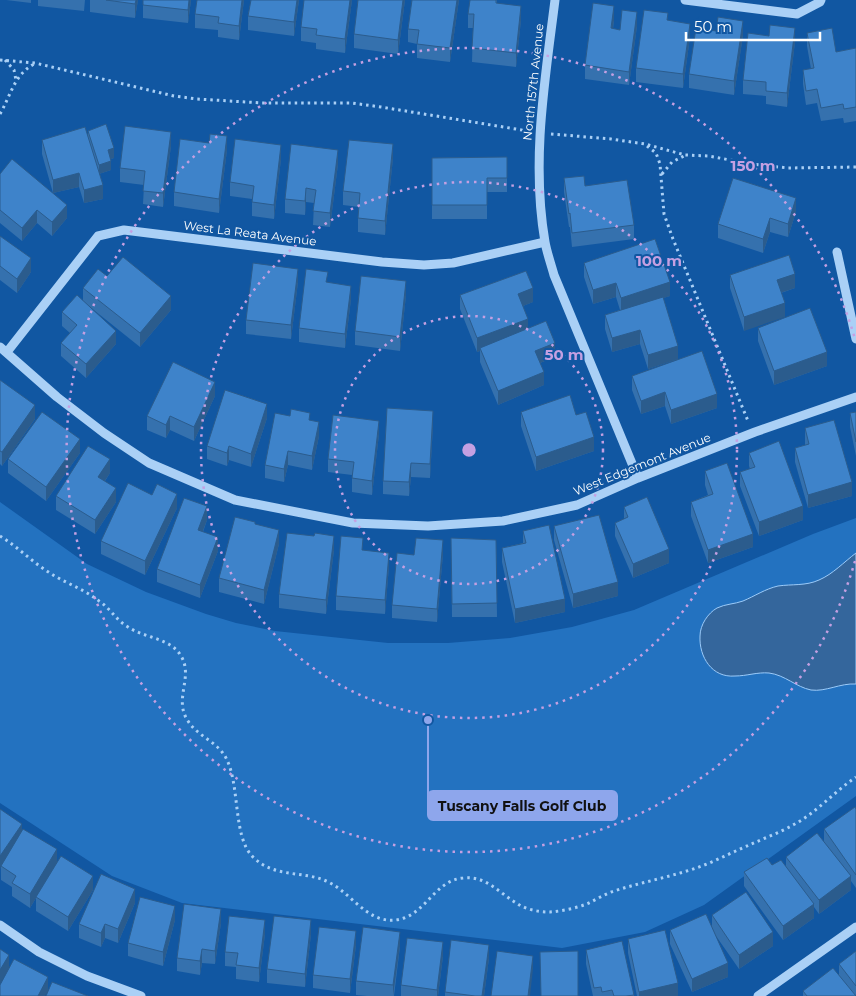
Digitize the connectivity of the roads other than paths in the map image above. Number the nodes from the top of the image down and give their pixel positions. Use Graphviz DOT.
graph roads {
  1 [pos="554,0"];
  2 [pos="685,0"];
  3 [pos="821,1"];
  4 [pos="545,242"];
  5 [pos="837,252"];
  6 [pos="856,339"];
  7 [pos="3,350"];
  8 [pos="856,397"];
  9 [pos="638,478"];
  10 [pos="0,925"];
  11 [pos="856,927"];
  12 [pos="141,996"];
  13 [pos="758,996"];
  1 -- 4 [label="street, North 157th Avenue"];
  2 -- 3 [label="street"];
  4 -- 7 [label="street, West La Reata Avenue"];
  4 -- 9 [label="street, North 157th Avenue"];
  5 -- 6 [label="street"];
  7 -- 9 [label="street, West Edgemont Avenue"];
  8 -- 9 [label="street, West Edgemont Avenue"];
  10 -- 12 [label="street"];
  11 -- 13 [label="street"];
}
